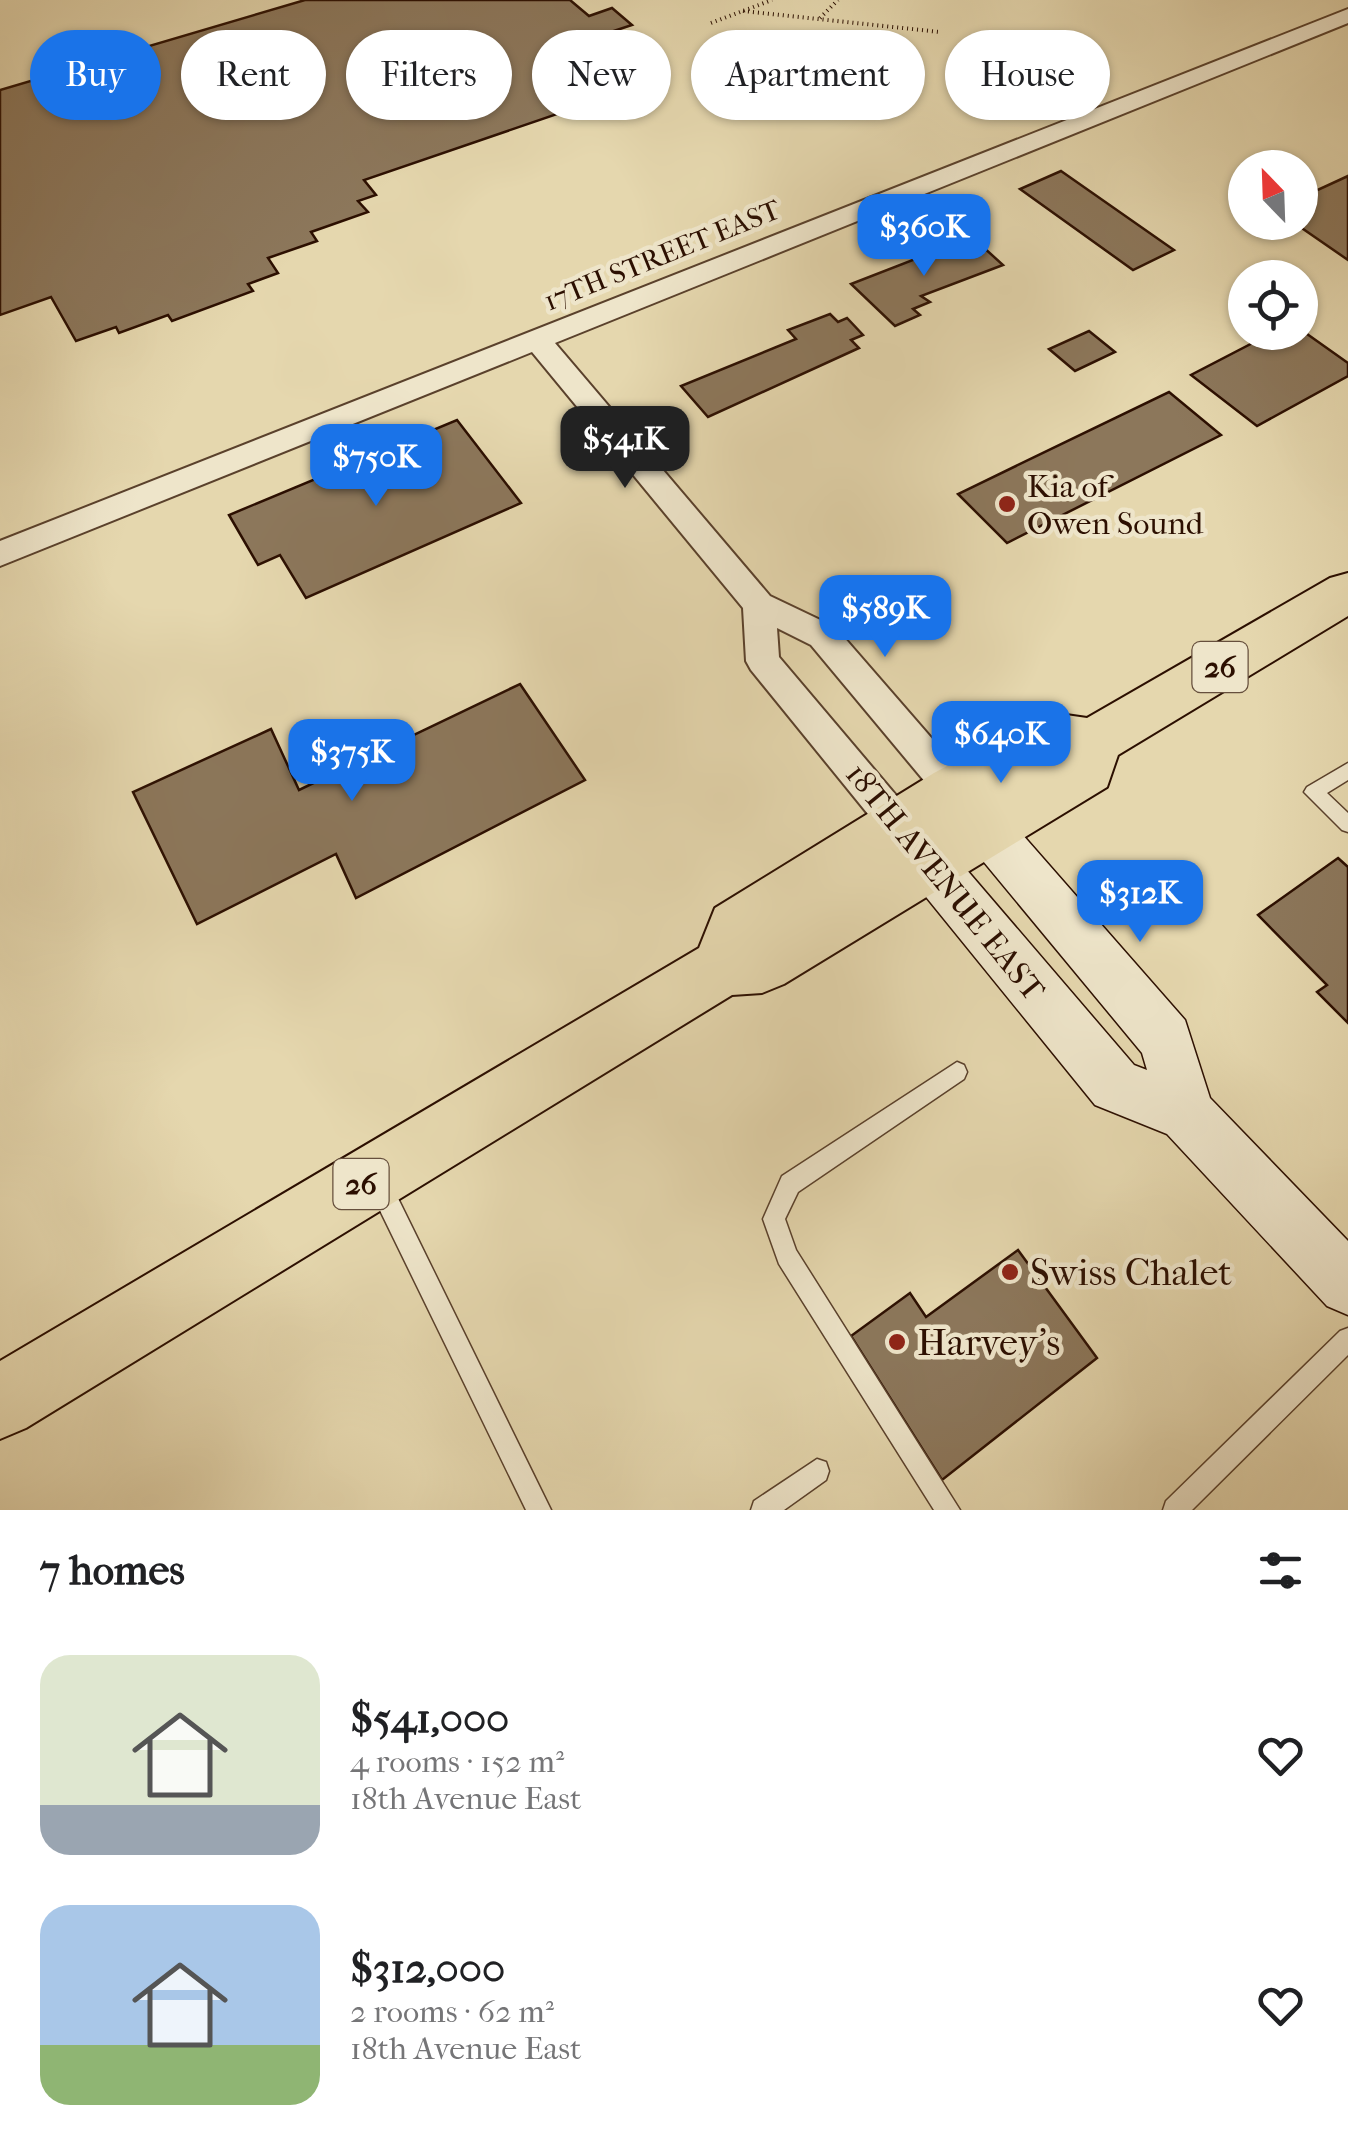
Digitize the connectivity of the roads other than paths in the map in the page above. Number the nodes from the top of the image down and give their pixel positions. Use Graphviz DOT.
graph roads {
  1 [pos="1348,15"];
  2 [pos="537,340"];
  3 [pos="0,554"];
  4 [pos="1348,592"];
  5 [pos="759,605"];
  6 [pos="1348,772"];
  7 [pos="971,811"];
  8 [pos="1348,824"];
  9 [pos="914,846"];
  10 [pos="957,1072"];
  11 [pos="1187,1114"];
  12 [pos="375,1176"];
  13 [pos="1348,1285"];
  14 [pos="1348,1340"];
  15 [pos="0,1402"];
  16 [pos="817,1471"];
  17 [pos="539,1510"];
  18 [pos="763,1510"];
  19 [pos="948,1510"];
  20 [pos="1174,1510"];
  1 -- 2 [label="street, 17TH STREET EAST"];
  2 -- 3 [label="street, 17TH STREET EAST"];
  2 -- 5 [label="street, 18TH AVENUE EAST"];
  4 -- 7 [label="main road, 26"];
  5 -- 7 [label="street, 18TH AVENUE EAST"];
  5 -- 9 [label="street, 18TH AVENUE EAST"];
  6 -- 8 [label="lane"];
  7 -- 9 [label="main road, 26"];
  7 -- 11 [label="street, 18TH AVENUE EAST"];
  9 -- 11 [label="street, 18TH AVENUE EAST"];
  9 -- 12 [label="main road, 26"];
  10 -- 19 [label="lane"];
  11 -- 13 [label="street, 18TH AVENUE EAST"];
  12 -- 15 [label="main road, 26"];
  12 -- 17 [label="lane"];
  14 -- 20 [label="lane"];
  16 -- 18 [label="lane"];
}
